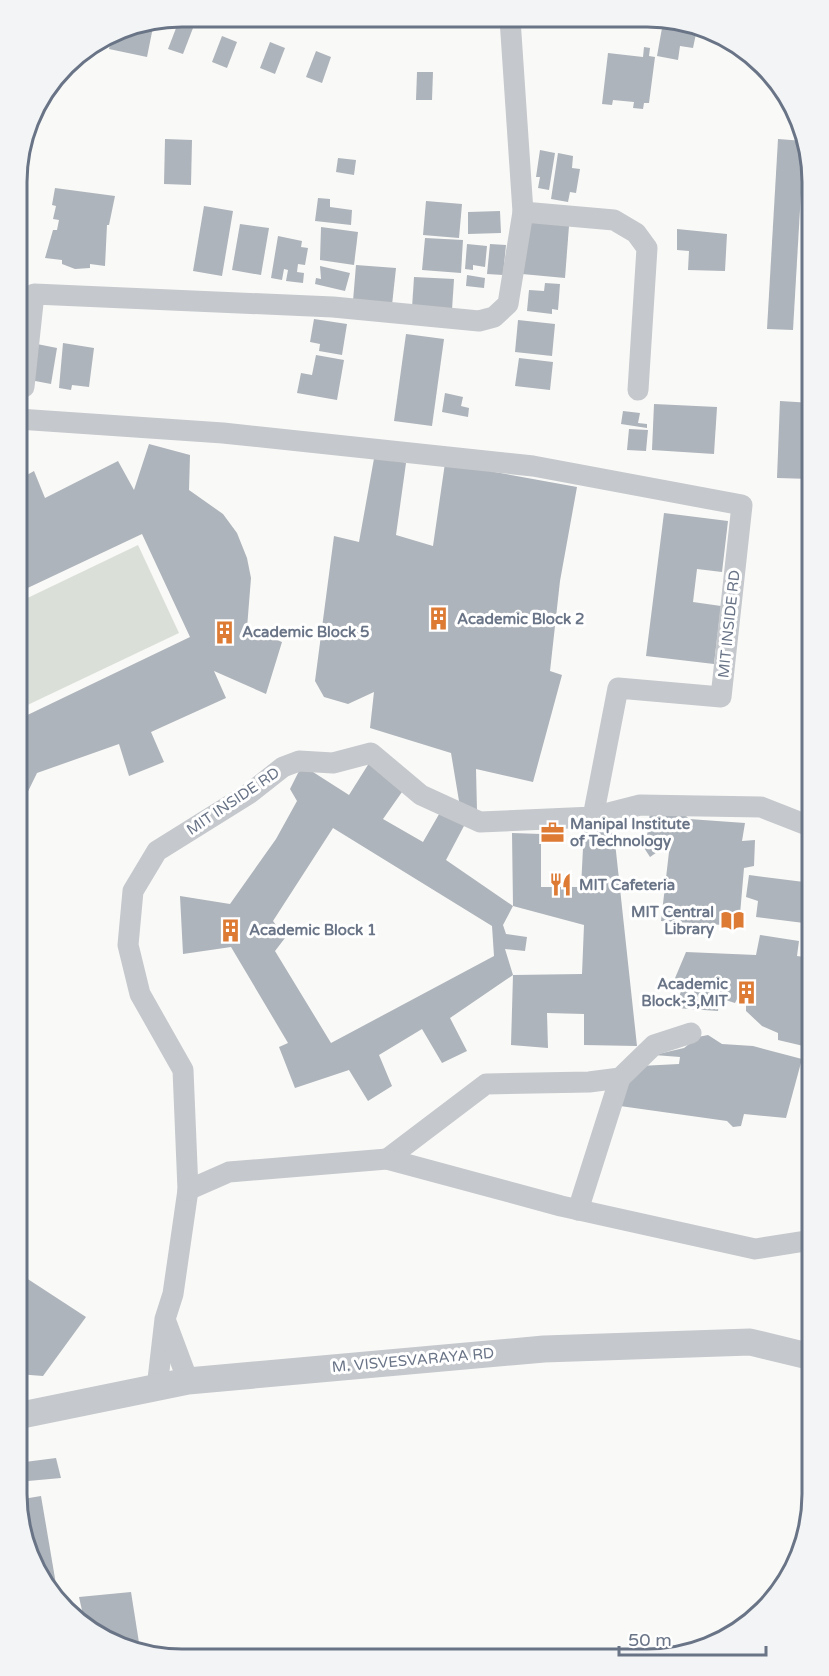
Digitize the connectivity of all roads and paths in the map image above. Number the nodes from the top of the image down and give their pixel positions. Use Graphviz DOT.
graph roads {
  1 [pos="511,27"];
  2 [pos="523,212"];
  3 [pos="27,359"];
  4 [pos="638,390"];
  5 [pos="27,420"];
  6 [pos="593,817"];
  7 [pos="802,823"];
  8 [pos="691,1033"];
  9 [pos="620,1078"];
  10 [pos="387,1159"];
  11 [pos="188,1190"];
  12 [pos="578,1210"];
  13 [pos="802,1242"];
  14 [pos="165,1319"];
  15 [pos="802,1355"];
  16 [pos="188,1381"];
  17 [pos="157,1388"];
  18 [pos="27,1414"];
  1 -- 2 [label="street"];
  2 -- 3 [label="street"];
  2 -- 4 [label="street"];
  5 -- 6 [label="street, MIT INSIDE RD"];
  6 -- 7 [label="street"];
  6 -- 11 [label="street, MIT INSIDE RD"];
  8 -- 9 [label="street"];
  9 -- 10 [label="street"];
  9 -- 12 [label="street"];
  10 -- 11 [label="street"];
  10 -- 12 [label="street"];
  11 -- 14 [label="street, MIT INSIDE RD"];
  12 -- 13 [label="street"];
  14 -- 16 [label="street"];
  14 -- 17 [label="street, MIT INSIDE RD"];
  15 -- 16 [label="street, M. VISVESVARAYA RD"];
  16 -- 17 [label="street, M. VISVESVARAYA RD"];
  17 -- 18 [label="street, M. VISVESVARAYA RD"];
}
